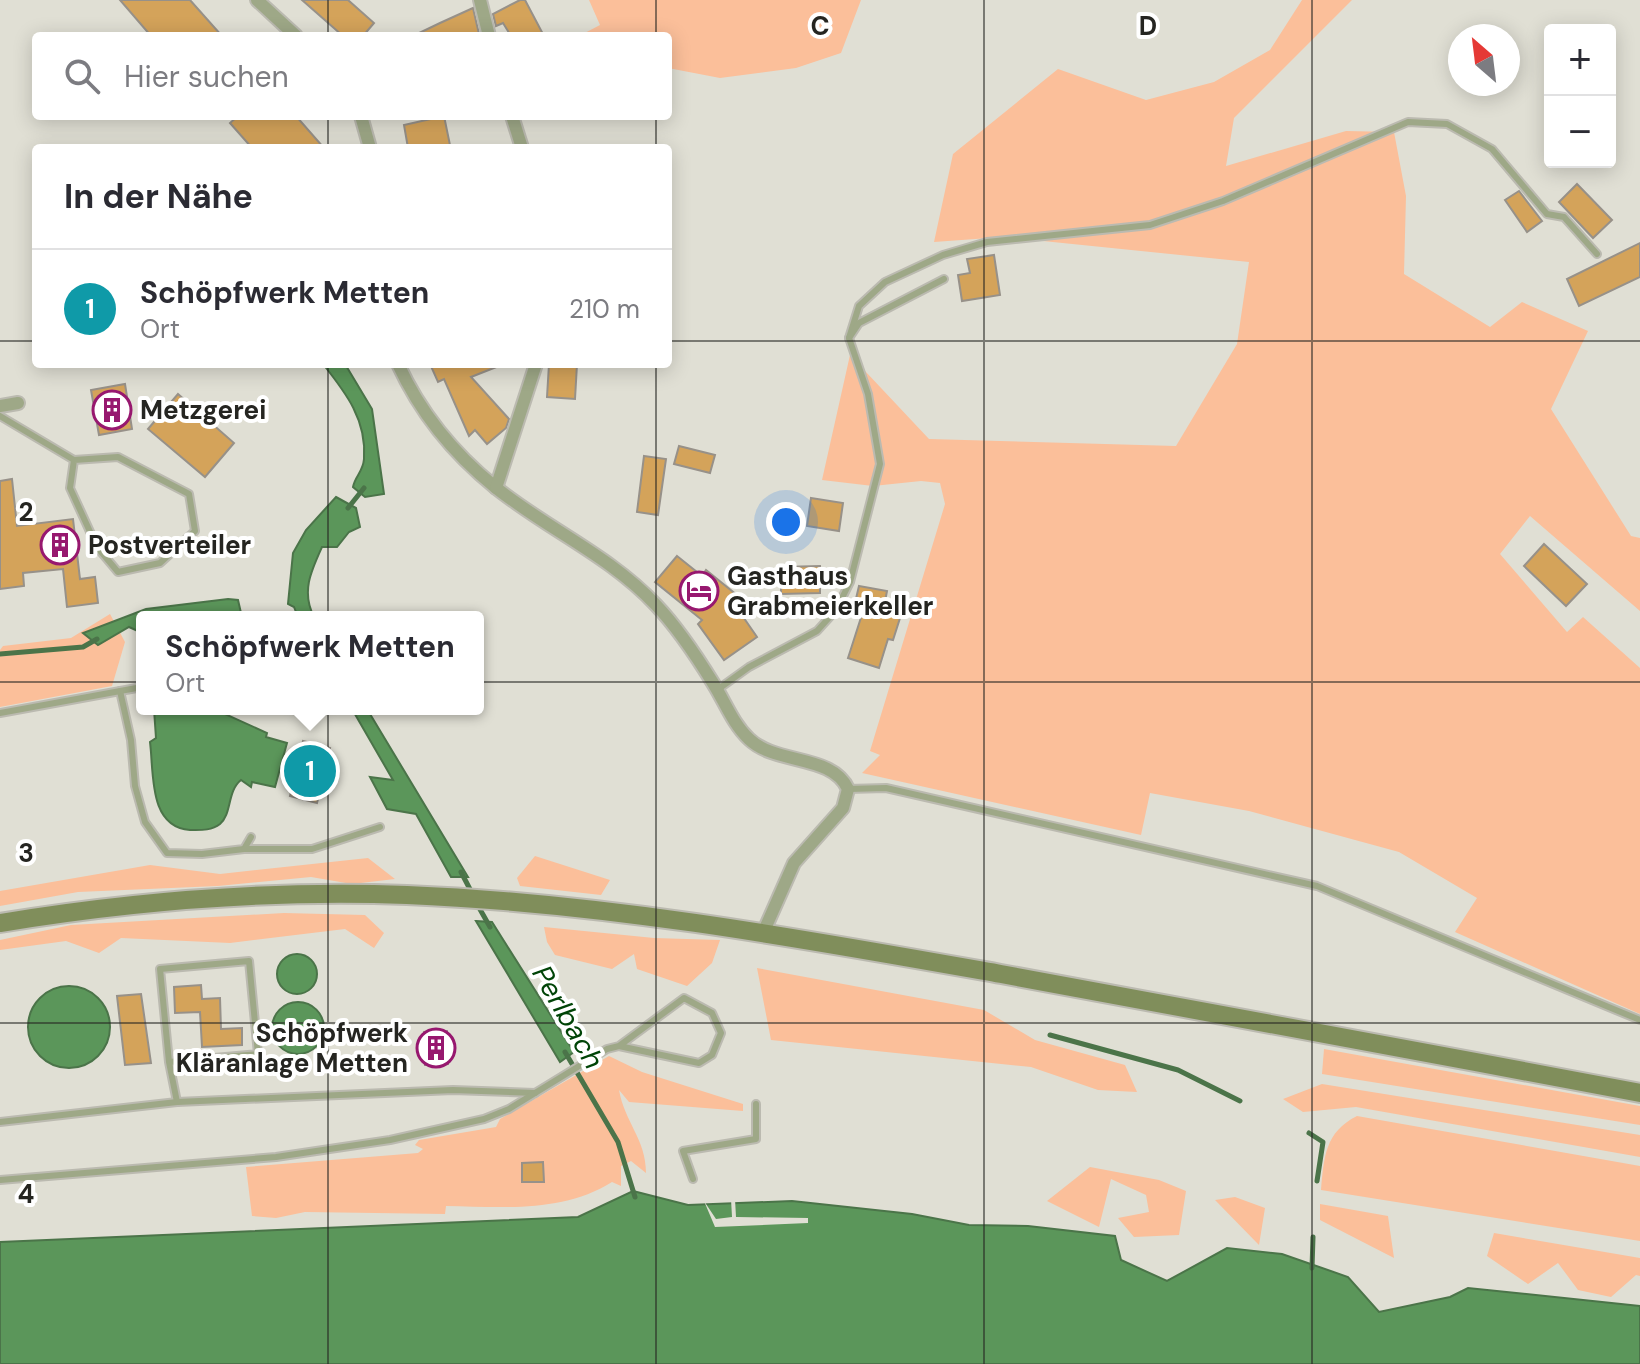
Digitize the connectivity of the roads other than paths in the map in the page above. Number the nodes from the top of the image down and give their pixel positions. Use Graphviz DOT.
graph roads {
  1 [pos="257,0"];
  2 [pos="480,0"];
  3 [pos="292,32"];
  4 [pos="488,32"];
  5 [pos="362,120"];
  6 [pos="513,120"];
  7 [pos="369,144"];
  8 [pos="521,144"];
  9 [pos="1597,254"];
  10 [pos="944,279"];
  11 [pos="849,338"];
  12 [pos="400,368"];
  13 [pos="535,368"];
  14 [pos="18,403"];
  15 [pos="0,406"];
  16 [pos="0,416"];
  17 [pos="74,460"];
  18 [pos="496,488"];
  19 [pos="136,688"];
  20 [pos="717,690"];
  21 [pos="120,691"];
  22 [pos="0,713"];
  23 [pos="848,789"];
  24 [pos="380,827"];
  25 [pos="251,837"];
  26 [pos="244,849"];
  27 [pos="0,923"];
  28 [pos="763,933"];
  29 [pos="1640,1020"];
  30 [pos="619,1046"];
  31 [pos="169,1062"];
  32 [pos="536,1093"];
  33 [pos="1640,1093"];
  34 [pos="177,1102"];
  35 [pos="756,1104"];
  36 [pos="0,1122"];
  37 [pos="693,1179"];
  38 [pos="0,1180"];
  1 -- 3 [label="street"];
  2 -- 4 [label="street"];
  5 -- 7 [label="street"];
  6 -- 8 [label="street"];
  9 -- 11 [label="lane"];
  10 -- 11 [label="lane"];
  11 -- 20 [label="lane"];
  12 -- 18 [label="street"];
  13 -- 18 [label="street"];
  14 -- 15 [label="street"];
  16 -- 17 [label="lane"];
  17 -- 17 [label="lane"];
  18 -- 20 [label="street"];
  19 -- 21 [label="lane"];
  20 -- 23 [label="street"];
  21 -- 22 [label="lane"];
  21 -- 26 [label="lane"];
  23 -- 28 [label="street"];
  23 -- 29 [label="lane"];
  24 -- 26 [label="lane"];
  25 -- 26 [label="lane"];
  27 -- 28 [label="main road"];
  28 -- 33 [label="main road"];
  30 -- 30 [label="lane"];
  30 -- 32 [label="lane"];
  31 -- 31 [label="lane"];
  31 -- 34 [label="lane"];
  32 -- 34 [label="lane"];
  32 -- 38 [label="lane"];
  34 -- 36 [label="lane"];
  35 -- 37 [label="lane"];
}
